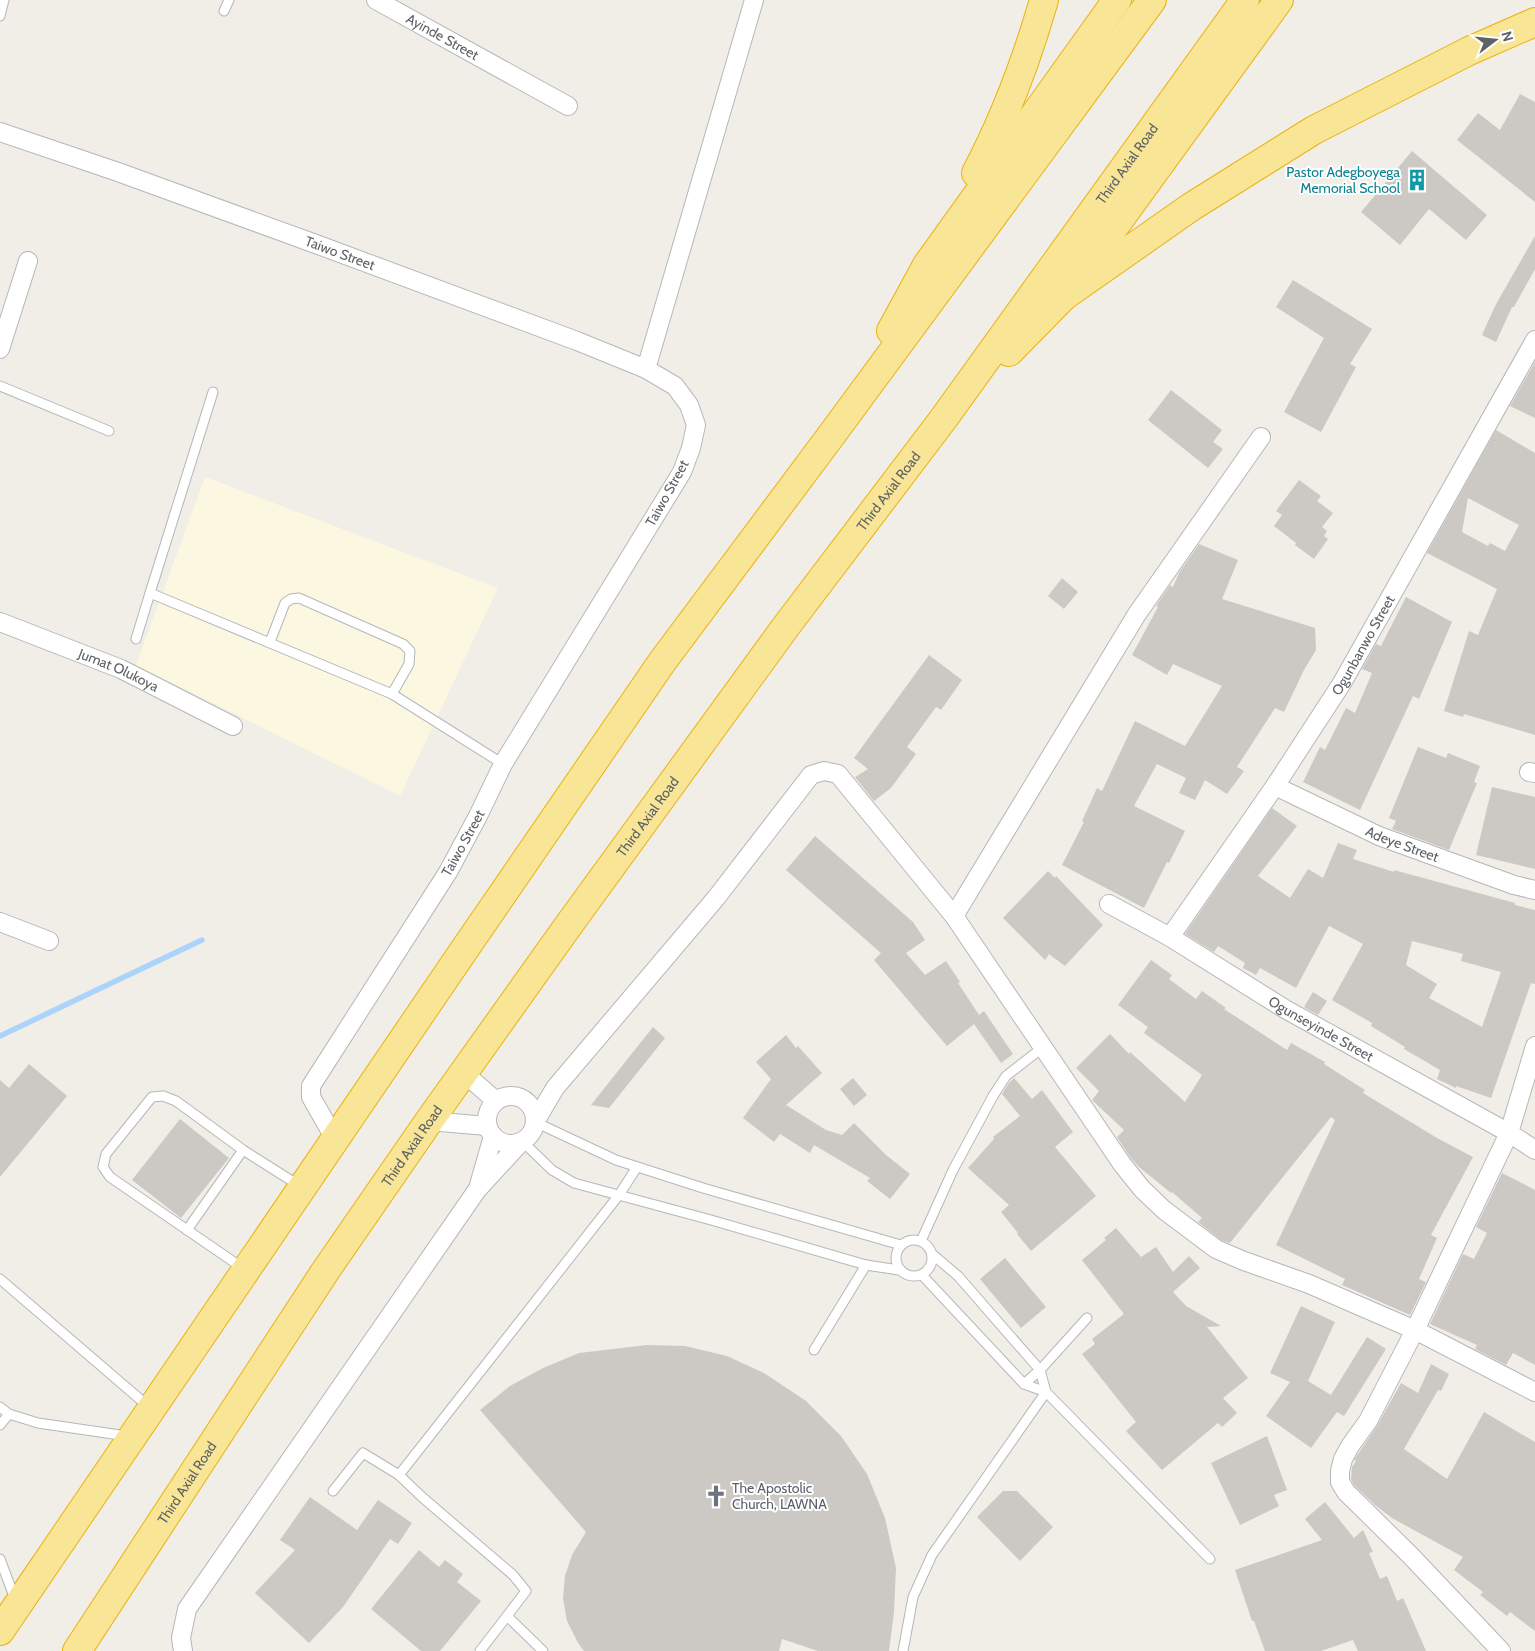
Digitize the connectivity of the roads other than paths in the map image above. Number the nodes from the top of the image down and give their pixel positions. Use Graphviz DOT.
graph roads {
  1 [pos="4,0"];
  2 [pos="229,0"];
  3 [pos="376,0"];
  4 [pos="754,0"];
  5 [pos="1044,0"];
  6 [pos="1117,0"];
  7 [pos="1152,0"];
  8 [pos="1245,0"];
  9 [pos="1279,0"];
  10 [pos="224,11"];
  11 [pos="0,16"];
  12 [pos="1535,22"];
  13 [pos="568,106"];
  14 [pos="0,132"];
  15 [pos="28,261"];
  16 [pos="927,265"];
  17 [pos="1064,296"];
  18 [pos="1535,340"];
  19 [pos="0,349"];
  20 [pos="646,369"];
  21 [pos="0,386"];
  22 [pos="213,392"];
  23 [pos="944,418"];
  24 [pos="109,431"];
  25 [pos="830,437"];
  26 [pos="1261,437"];
  27 [pos="150,593"];
  28 [pos="0,622"];
  29 [pos="136,639"];
  30 [pos="270,642"];
  31 [pos="392,694"];
  32 [pos="233,726"];
  33 [pos="503,764"];
  34 [pos="1275,786"];
  35 [pos="1535,890"];
  36 [pos="1109,904"];
  37 [pos="954,916"];
  38 [pos="0,922"];
  39 [pos="1170,938"];
  40 [pos="49,940"];
  41 [pos="1535,1046"];
  42 [pos="1042,1048"];
  43 [pos="464,1073"];
  44 [pos="555,1088"];
  45 [pos="523,1099"];
  46 [pos="496,1101"];
  47 [pos="429,1121"];
  48 [pos="534,1122"];
  49 [pos="490,1131"];
  50 [pos="1508,1133"];
  51 [pos="335,1139"];
  52 [pos="522,1141"];
  53 [pos="243,1150"];
  54 [pos="1535,1150"];
  55 [pos="637,1167"];
  56 [pos="302,1187"];
  57 [pos="477,1190"];
  58 [pos="619,1195"];
  59 [pos="187,1230"];
  60 [pos="921,1241"];
  61 [pos="901,1245"];
  62 [pos="932,1254"];
  63 [pos="866,1265"];
  64 [pos="246,1270"];
  65 [pos="899,1270"];
  66 [pos="922,1275"];
  67 [pos="0,1278"];
  68 [pos="1087,1318"];
  69 [pos="1414,1330"];
  70 [pos="814,1350"];
  71 [pos="1040,1370"];
  72 [pos="1024,1384"];
  73 [pos="1046,1392"];
  74 [pos="1535,1392"];
  75 [pos="0,1408"];
  76 [pos="152,1409"];
  77 [pos="9,1414"];
  78 [pos="0,1425"];
  79 [pos="132,1437"];
  80 [pos="399,1475"];
  81 [pos="333,1491"];
  82 [pos="0,1559"];
  83 [pos="1210,1559"];
  84 [pos="507,1616"];
  85 [pos="6,1618"];
  86 [pos="77,1651"];
  87 [pos="183,1651"];
  88 [pos="480,1651"];
  89 [pos="542,1651"];
  90 [pos="903,1651"];
  91 [pos="1501,1651"];
  1 -- 11 [label="lane"];
  2 -- 10 [label="lane"];
  3 -- 13 [label="street, Ayinde Street"];
  4 -- 20 [label="street"];
  5 -- 16 [label="highway"];
  6 -- 16 [label="highway"];
  7 -- 25 [label="highway"];
  8 -- 23 [label="highway, Third Axial Road"];
  9 -- 17 [label="highway"];
  12 -- 17 [label="highway"];
  14 -- 20 [label="street, Taiwo Street"];
  15 -- 19 [label="street"];
  16 -- 25 [label="highway"];
  17 -- 23 [label="highway"];
  18 -- 34 [label="street, Ogunbanwo Street"];
  20 -- 33 [label="street, Taiwo Street"];
  21 -- 24 [label="lane"];
  22 -- 27 [label="lane"];
  23 -- 43 [label="highway, Third Axial Road"];
  25 -- 51 [label="highway"];
  26 -- 37 [label="street"];
  27 -- 29 [label="lane"];
  27 -- 30 [label="lane"];
  28 -- 32 [label="street, Jumat Olukoya"];
  30 -- 31 [label="lane"];
  30 -- 31 [label="lane"];
  31 -- 33 [label="lane"];
  33 -- 51 [label="street, Taiwo Street"];
  34 -- 35 [label="street, Adeye Street"];
  34 -- 39 [label="street, Ogunbanwo Street"];
  36 -- 39 [label="street, Ogunseyinde Street"];
  37 -- 42 [label="street"];
  37 -- 44 [label="street"];
  38 -- 40 [label="street"];
  39 -- 50 [label="street, Ogunseyinde Street"];
  41 -- 50 [label="street"];
  42 -- 60 [label="lane"];
  42 -- 69 [label="street"];
  43 -- 46 [label="street"];
  43 -- 47 [label="highway, Third Axial Road"];
  44 -- 45 [label="street"];
  44 -- 48 [label="street"];
  45 -- 46 [label="street"];
  45 -- 48 [label="street"];
  46 -- 49 [label="street"];
  47 -- 49 [label="street"];
  47 -- 86 [label="highway, Third Axial Road"];
  48 -- 52 [label="street"];
  48 -- 55 [label="lane"];
  49 -- 52 [label="street"];
  49 -- 57 [label="street"];
  50 -- 54 [label="street, Ogunseyinde Street"];
  50 -- 69 [label="street"];
  51 -- 56 [label="highway"];
  52 -- 57 [label="street"];
  52 -- 58 [label="lane"];
  53 -- 56 [label="lane"];
  53 -- 59 [label="lane"];
  53 -- 59 [label="lane"];
  55 -- 58 [label="lane"];
  55 -- 61 [label="lane"];
  56 -- 64 [label="highway"];
  57 -- 87 [label="street"];
  58 -- 63 [label="lane"];
  58 -- 80 [label="lane"];
  59 -- 64 [label="lane"];
  60 -- 61 [label="lane"];
  60 -- 62 [label="lane"];
  61 -- 65 [label="lane"];
  62 -- 66 [label="lane"];
  62 -- 71 [label="lane"];
  63 -- 65 [label="lane"];
  63 -- 70 [label="lane"];
  64 -- 76 [label="highway"];
  65 -- 66 [label="lane"];
  66 -- 72 [label="lane"];
  67 -- 76 [label="lane"];
  68 -- 71 [label="lane"];
  69 -- 74 [label="street"];
  69 -- 91 [label="street"];
  71 -- 72 [label="lane"];
  71 -- 73 [label="lane"];
  72 -- 73 [label="lane"];
  73 -- 83 [label="lane"];
  73 -- 90 [label="lane"];
  75 -- 77 [label="lane"];
  76 -- 79 [label="highway"];
  77 -- 78 [label="lane"];
  77 -- 79 [label="lane"];
  79 -- 85 [label="highway"];
  80 -- 81 [label="lane"];
  80 -- 84 [label="lane"];
  82 -- 85 [label="lane"];
  84 -- 88 [label="lane"];
  84 -- 89 [label="lane"];
}
